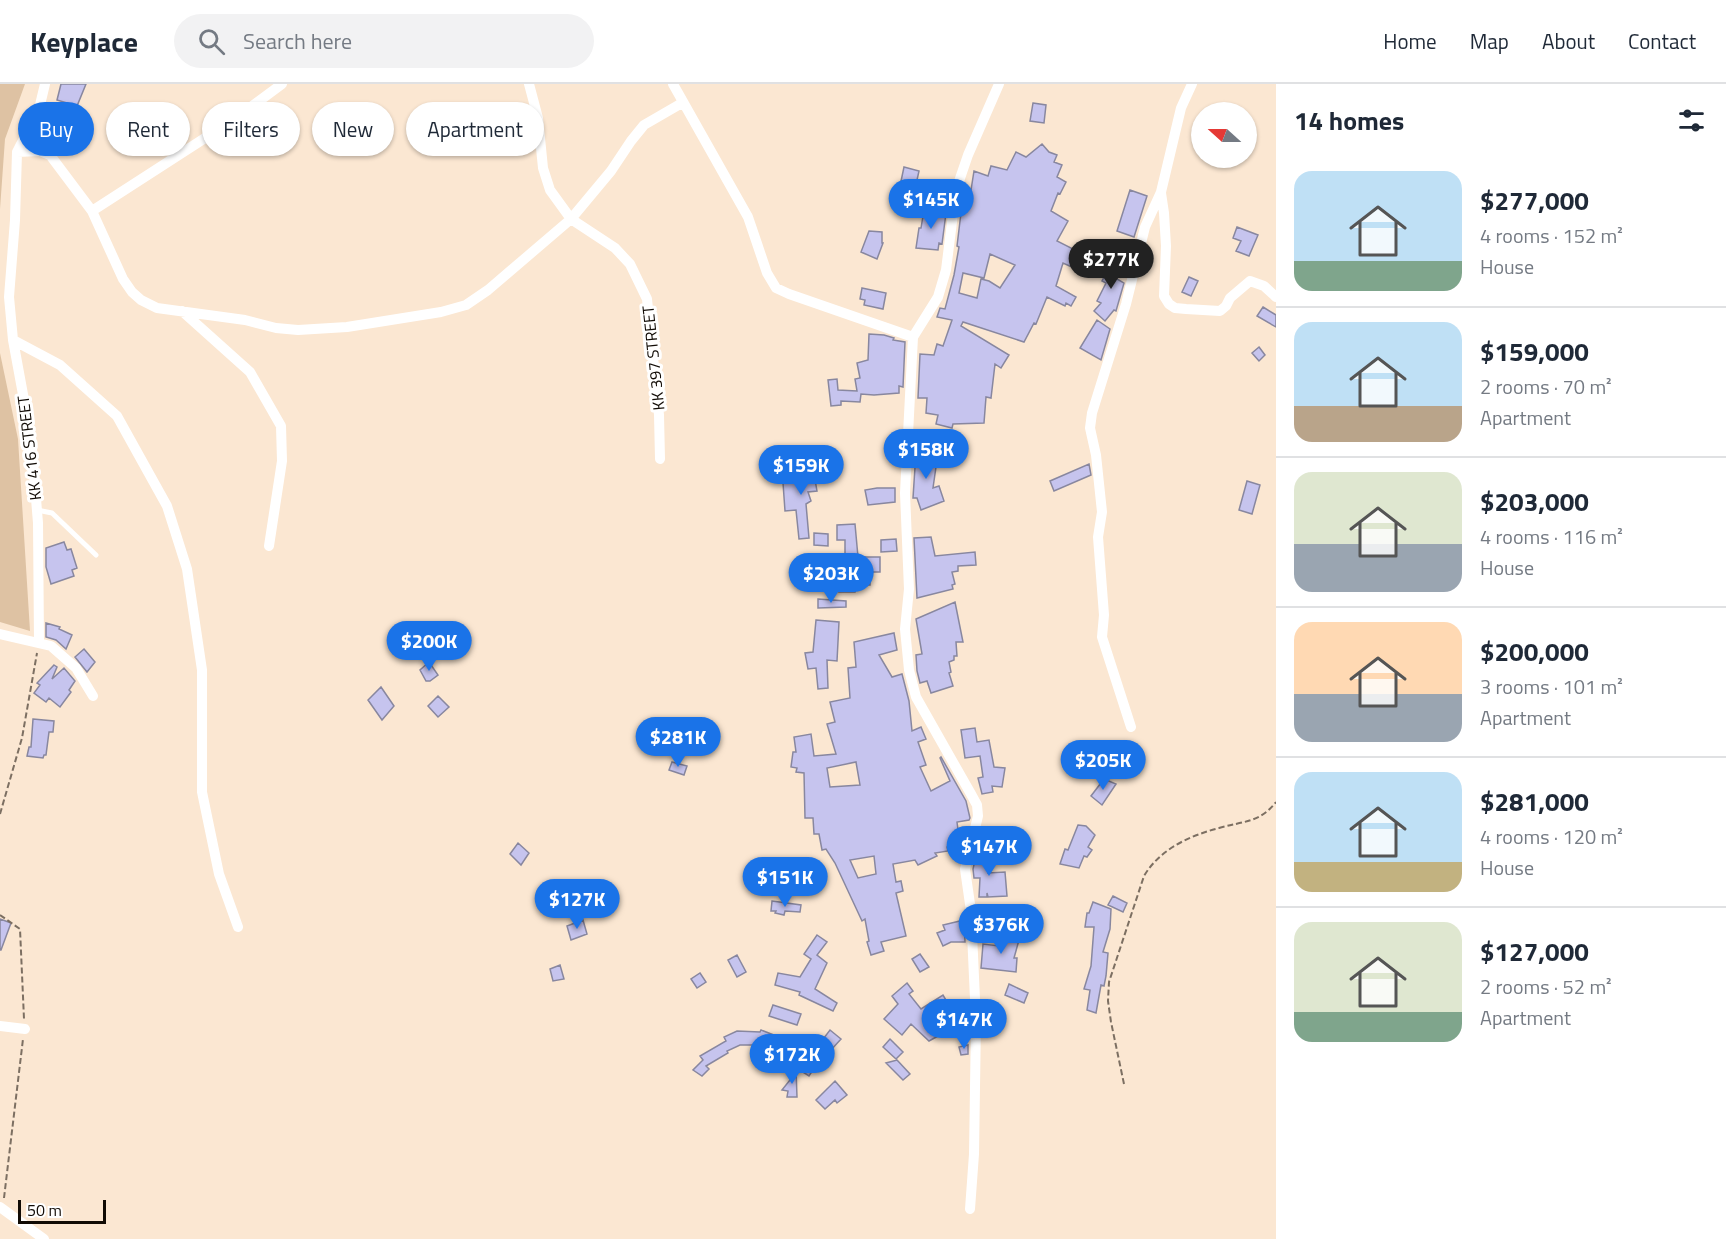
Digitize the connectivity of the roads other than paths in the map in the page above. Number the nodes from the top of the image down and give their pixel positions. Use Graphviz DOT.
graph roads {
  1 [pos="44,84"];
  2 [pos="282,84"];
  3 [pos="529,84"];
  4 [pos="672,84"];
  5 [pos="999,84"];
  6 [pos="1192,84"];
  7 [pos="682,103"];
  8 [pos="17,152"];
  9 [pos="1161,192"];
  10 [pos="92,211"];
  11 [pos="571,219"];
  12 [pos="1276,297"];
  13 [pos="182,311"];
  14 [pos="913,337"];
  15 [pos="13,340"];
  16 [pos="660,459"];
  17 [pos="37,510"];
  18 [pos="269,546"];
  19 [pos="96,555"];
  20 [pos="0,634"];
  21 [pos="39,642"];
  22 [pos="93,696"];
  23 [pos="1131,728"];
  24 [pos="238,927"];
  25 [pos="0,1026"];
  26 [pos="25,1029"];
  27 [pos="1,1208"];
  28 [pos="970,1209"];
  29 [pos="44,1239"];
  1 -- 8 [label="street, KK 416 STREET"];
  2 -- 10 [label="street"];
  3 -- 11 [label="street, KK 397 STREET"];
  4 -- 7 [label="street"];
  5 -- 14 [label="street"];
  6 -- 9 [label="street"];
  7 -- 11 [label="street"];
  7 -- 14 [label="street"];
  8 -- 10 [label="street"];
  8 -- 15 [label="street, KK 416 STREET"];
  9 -- 12 [label="street"];
  9 -- 23 [label="street"];
  10 -- 13 [label="street"];
  11 -- 13 [label="street"];
  11 -- 16 [label="street, KK 397 STREET"];
  13 -- 18 [label="street"];
  14 -- 28 [label="street"];
  15 -- 17 [label="street, KK 416 STREET"];
  15 -- 24 [label="street"];
  17 -- 19 [label="lane"];
  17 -- 21 [label="street, KK 416 STREET"];
  20 -- 21 [label="street"];
  21 -- 22 [label="street"];
  25 -- 26 [label="street"];
  27 -- 29 [label="street"];
}
